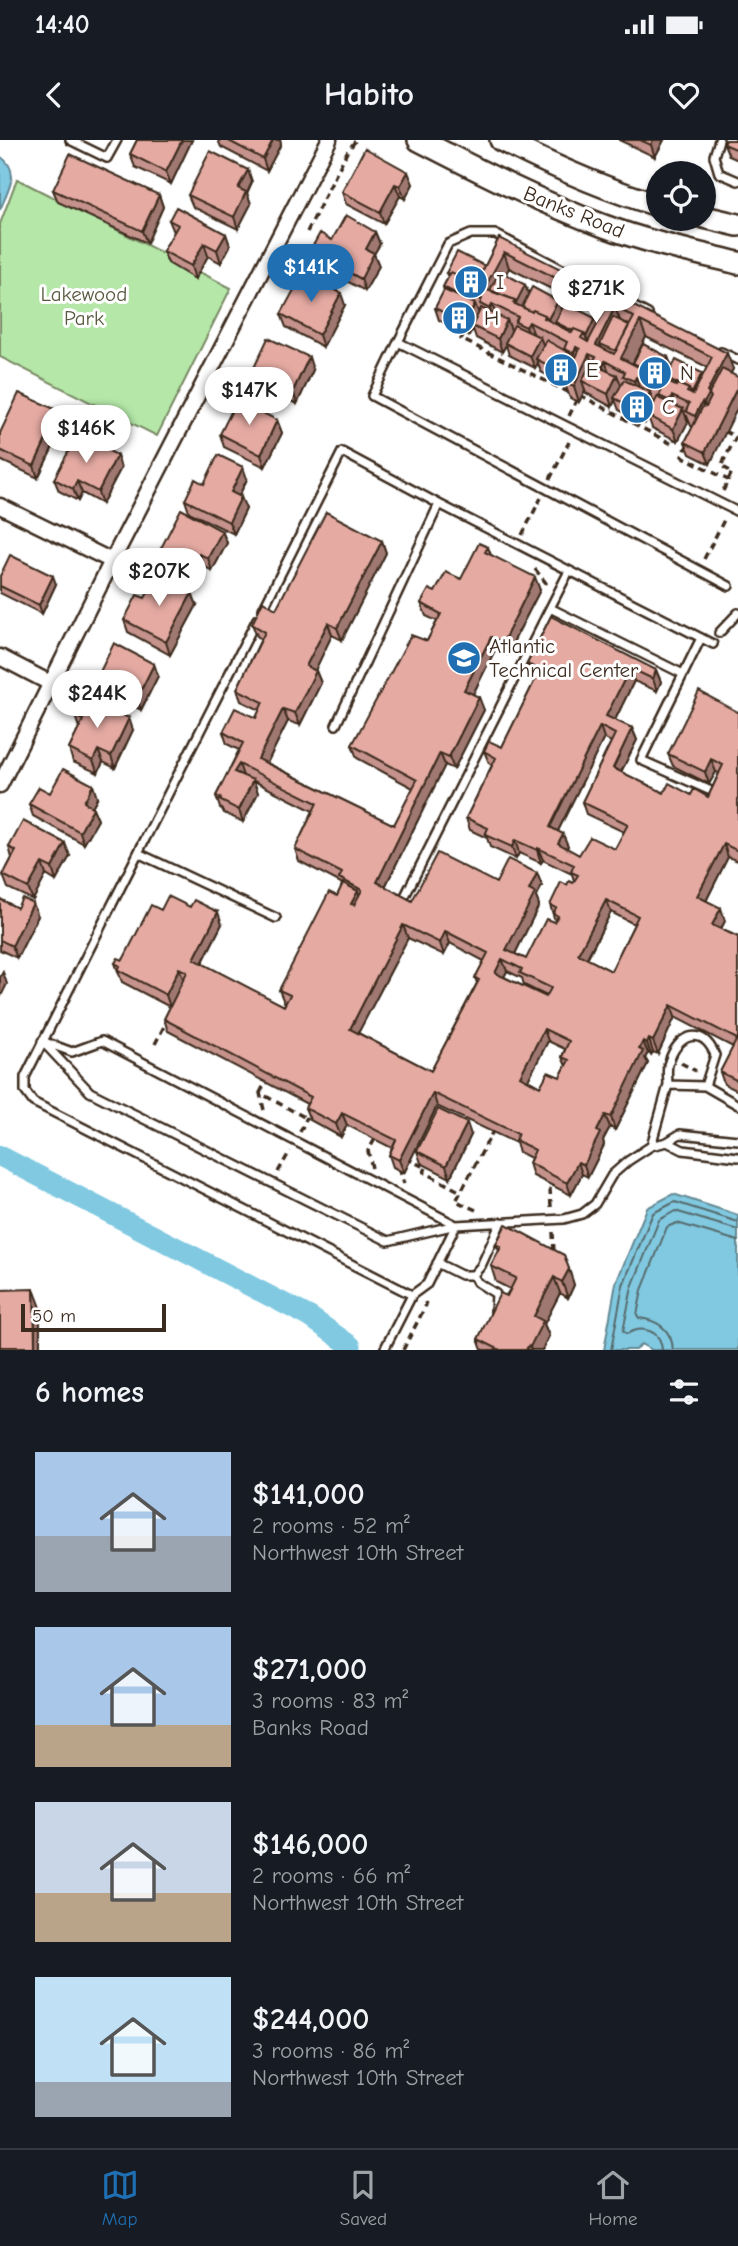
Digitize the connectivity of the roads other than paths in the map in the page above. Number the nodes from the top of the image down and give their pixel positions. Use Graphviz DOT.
graph roads {
  1 [pos="70,140"];
  2 [pos="117,140"];
  3 [pos="329,140"];
  4 [pos="419,140"];
  5 [pos="501,140"];
  6 [pos="719,140"];
  7 [pos="738,181"];
  8 [pos="646,201"];
  9 [pos="716,220"];
  10 [pos="738,225"];
  11 [pos="738,263"];
  12 [pos="654,317"];
  13 [pos="398,342"];
  14 [pos="714,348"];
  15 [pos="738,360"];
  16 [pos="439,503"];
  17 [pos="0,506"];
  18 [pos="734,510"];
  19 [pos="112,561"];
  20 [pos="569,570"];
  21 [pos="729,586"];
  22 [pos="550,608"];
  23 [pos="738,613"];
  24 [pos="719,633"];
  25 [pos="701,638"];
  26 [pos="713,645"];
  27 [pos="0,657"];
  28 [pos="683,674"];
  29 [pos="50,683"];
  30 [pos="336,724"];
  31 [pos="0,785"];
  32 [pos="711,791"];
  33 [pos="138,852"];
  34 [pos="404,898"];
  35 [pos="275,918"];
  36 [pos="42,1041"];
  37 [pos="668,1085"];
  38 [pos="705,1086"];
  39 [pos="738,1105"];
  40 [pos="738,1140"];
  41 [pos="667,1142"];
  42 [pos="651,1146"];
  43 [pos="738,1157"];
  44 [pos="501,1222"];
  45 [pos="456,1225"];
  46 [pos="437,1263"];
  47 [pos="473,1275"];
  48 [pos="412,1295"];
  49 [pos="495,1313"];
  50 [pos="384,1350"];
  1 -- 2 [label="lane"];
  3 -- 19 [label="street"];
  4 -- 11 [label="street, Banks Road"];
  5 -- 8 [label="street, Banks Road"];
  6 -- 7 [label="lane"];
  9 -- 10 [label="street"];
  12 -- 13 [label="lane"];
  13 -- 18 [label="lane"];
  13 -- 21 [label="lane"];
  14 -- 15 [label="lane"];
  16 -- 20 [label="lane"];
  16 -- 30 [label="lane"];
  16 -- 33 [label="lane"];
  17 -- 19 [label="street"];
  19 -- 29 [label="street"];
  20 -- 22 [label="lane"];
  20 -- 25 [label="lane"];
  22 -- 28 [label="lane"];
  22 -- 34 [label="lane"];
  23 -- 24 [label="lane"];
  25 -- 26 [label="lane"];
  25 -- 28 [label="lane"];
  27 -- 29 [label="street"];
  28 -- 32 [label="lane"];
  29 -- 31 [label="street"];
  33 -- 35 [label="lane"];
  33 -- 36 [label="lane"];
  36 -- 45 [label="lane"];
  36 -- 45 [label="lane"];
  36 -- 48 [label="lane"];
  37 -- 38 [label="lane"];
  37 -- 38 [label="lane"];
  37 -- 42 [label="lane"];
  38 -- 39 [label="lane"];
  40 -- 41 [label="lane"];
  41 -- 42 [label="lane"];
  41 -- 43 [label="lane"];
  42 -- 44 [label="lane"];
  44 -- 45 [label="lane"];
  44 -- 47 [label="lane"];
  45 -- 46 [label="lane"];
  46 -- 47 [label="lane"];
  46 -- 48 [label="lane"];
  47 -- 49 [label="lane"];
  48 -- 50 [label="lane"];
}
